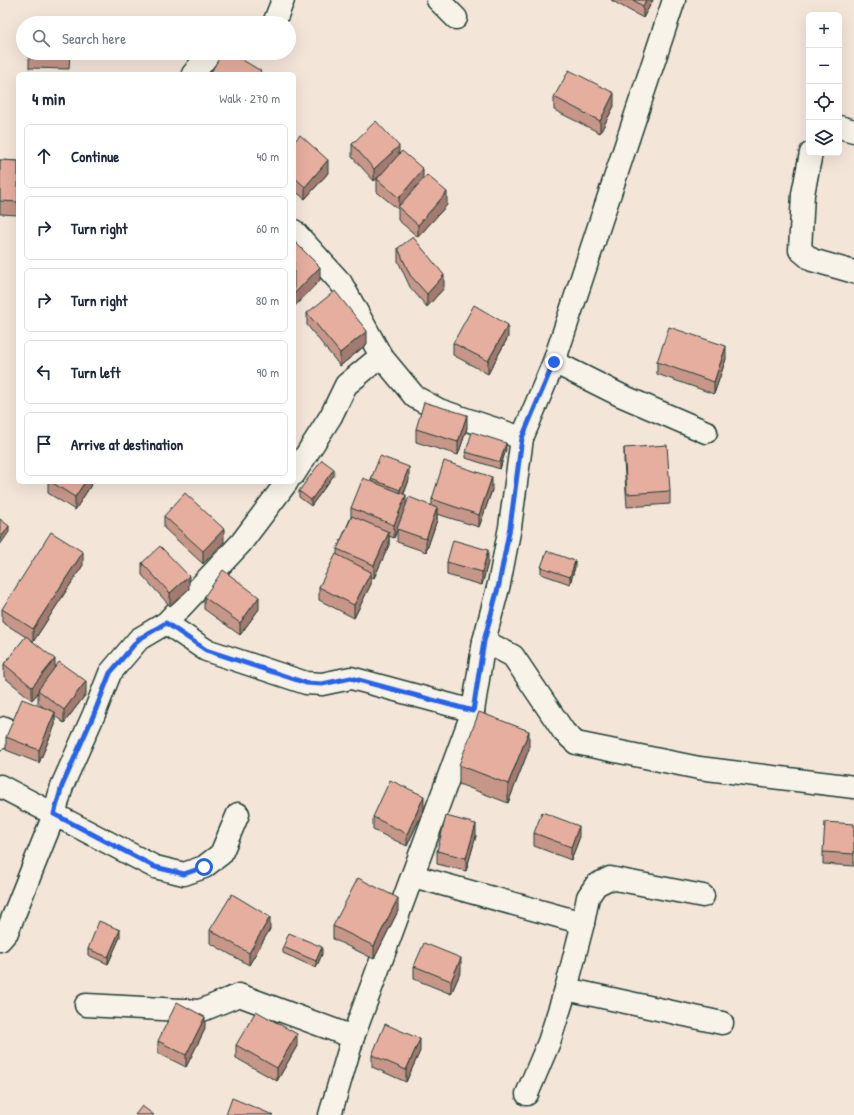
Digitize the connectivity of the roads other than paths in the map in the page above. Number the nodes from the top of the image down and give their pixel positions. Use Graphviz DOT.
graph roads {
  1 [pos="283,0"];
  2 [pos="438,0"];
  3 [pos="674,0"];
  4 [pos="277,16"];
  5 [pos="456,18"];
  6 [pos="204,60"];
  7 [pos="195,72"];
  8 [pos="842,128"];
  9 [pos="854,131"];
  10 [pos="811,156"];
  11 [pos="296,233"];
  12 [pos="854,272"];
  13 [pos="380,356"];
  14 [pos="554,362"];
  15 [pos="706,432"];
  16 [pos="522,438"];
  17 [pos="296,471"];
  18 [pos="286,484"];
  19 [pos="166,623"];
  20 [pos="484,641"];
  21 [pos="473,711"];
  22 [pos="0,786"];
  23 [pos="854,787"];
  24 [pos="54,814"];
  25 [pos="238,814"];
  26 [pos="413,876"];
  27 [pos="703,896"];
  28 [pos="583,923"];
  29 [pos="0,940"];
  30 [pos="566,989"];
  31 [pos="86,1005"];
  32 [pos="722,1023"];
  33 [pos="353,1037"];
  34 [pos="527,1094"];
  35 [pos="330,1115"];
  1 -- 4 [label="street"];
  2 -- 5 [label="street"];
  3 -- 14 [label="street"];
  6 -- 7 [label="street"];
  8 -- 9 [label="street"];
  10 -- 12 [label="street"];
  11 -- 13 [label="street"];
  13 -- 16 [label="street"];
  13 -- 17 [label="street"];
  14 -- 15 [label="street"];
  14 -- 16 [label="street"];
  16 -- 20 [label="street"];
  18 -- 19 [label="street"];
  19 -- 21 [label="street"];
  19 -- 24 [label="street"];
  20 -- 21 [label="street"];
  20 -- 23 [label="street"];
  21 -- 26 [label="street"];
  22 -- 24 [label="street"];
  24 -- 25 [label="street"];
  24 -- 29 [label="street"];
  26 -- 28 [label="street"];
  26 -- 33 [label="street"];
  27 -- 28 [label="street"];
  28 -- 30 [label="street"];
  30 -- 32 [label="street"];
  30 -- 34 [label="street"];
  31 -- 33 [label="street"];
  33 -- 35 [label="street"];
}
